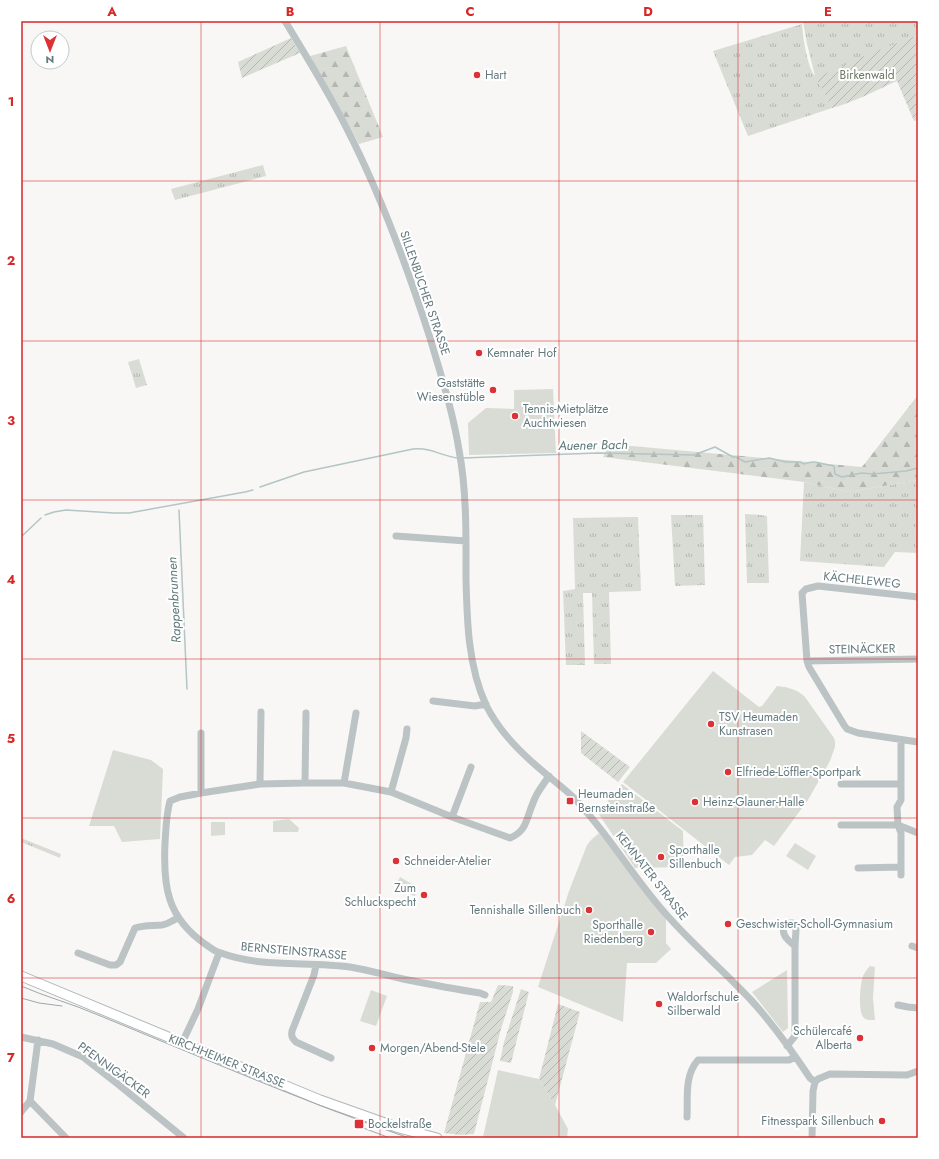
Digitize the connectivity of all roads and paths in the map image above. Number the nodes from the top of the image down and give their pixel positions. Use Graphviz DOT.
graph roads {
  1 [pos="285,21"];
  2 [pos="396,536"];
  3 [pos="466,541"];
  4 [pos="467,596"];
  5 [pos="918,598"];
  6 [pos="918,659"];
  7 [pos="807,661"];
  8 [pos="433,701"];
  9 [pos="486,704"];
  10 [pos="261,712"];
  11 [pos="306,713"];
  12 [pos="356,713"];
  13 [pos="407,729"];
  14 [pos="201,733"];
  15 [pos="901,740"];
  16 [pos="918,742"];
  17 [pos="471,767"];
  18 [pos="549,776"];
  19 [pos="305,783"];
  20 [pos="344,783"];
  21 [pos="260,784"];
  22 [pos="841,784"];
  23 [pos="900,784"];
  24 [pos="391,792"];
  25 [pos="201,793"];
  26 [pos="452,817"];
  27 [pos="841,825"];
  28 [pos="898,825"];
  29 [pos="918,833"];
  30 [pos="858,868"];
  31 [pos="178,918"];
  32 [pos="795,946"];
  33 [pos="78,953"];
  34 [pos="219,953"];
  35 [pos="316,965"];
  36 [pos="21,976"];
  37 [pos="485,995"];
  38 [pos="898,1005"];
  39 [pos="918,1008"];
  40 [pos="21,1037"];
  41 [pos="38,1040"];
  42 [pos="182,1043"];
  43 [pos="787,1046"];
  44 [pos="795,1057"];
  45 [pos="331,1058"];
  46 [pos="918,1071"];
  47 [pos="815,1082"];
  48 [pos="30,1101"];
  49 [pos="21,1112"];
  50 [pos="688,1117"];
  51 [pos="809,1129"];
  52 [pos="411,1135"];
  53 [pos="814,1136"];
  54 [pos="66,1138"];
  55 [pos="184,1138"];
  56 [pos="437,1138"];
  1 -- 3 [label="street, SILLENBUCHER STRASSE"];
  2 -- 3 [label="street"];
  3 -- 4 [label="street, SILLENBUCHER STRASSE"];
  4 -- 9 [label="street, KEMNATER STRASSE"];
  5 -- 7 [label="street, KÄCHELEWEG"];
  6 -- 7 [label="street, STEINÄCKER"];
  7 -- 15 [label="street"];
  8 -- 9 [label="street"];
  9 -- 18 [label="street, KEMNATER STRASSE"];
  10 -- 21 [label="street"];
  11 -- 19 [label="street"];
  12 -- 20 [label="street"];
  13 -- 24 [label="street"];
  14 -- 25 [label="street"];
  15 -- 16 [label="street"];
  15 -- 23 [label="street"];
  17 -- 26 [label="street"];
  18 -- 26 [label="street, BERNSTEINSTRASSE"];
  18 -- 43 [label="street, KEMNATER STRASSE"];
  19 -- 20 [label="street, BERNSTEINSTRASSE"];
  19 -- 21 [label="street, BERNSTEINSTRASSE"];
  20 -- 24 [label="street, BERNSTEINSTRASSE"];
  21 -- 25 [label="street, BERNSTEINSTRASSE"];
  22 -- 23 [label="street"];
  23 -- 28 [label="street"];
  24 -- 26 [label="street, BERNSTEINSTRASSE"];
  25 -- 31 [label="street, BERNSTEINSTRASSE"];
  27 -- 28 [label="street"];
  28 -- 29 [label="street"];
  28 -- 30 [label="street"];
  31 -- 33 [label="street"];
  31 -- 34 [label="street, BERNSTEINSTRASSE"];
  32 -- 43 [label="street"];
  34 -- 35 [label="street, BERNSTEINSTRASSE"];
  34 -- 42 [label="street"];
  35 -- 37 [label="street, BERNSTEINSTRASSE"];
  35 -- 45 [label="street"];
  36 -- 42 [label="main road, KIRCHHEIMER STRASSE"];
  38 -- 39 [label="street"];
  40 -- 41 [label="street, PFENNIGÄCKER"];
  41 -- 48 [label="street"];
  41 -- 55 [label="street, PFENNIGÄCKER"];
  42 -- 52 [label="main road, KIRCHHEIMER STRASSE"];
  43 -- 44 [label="street, KEMNATER STRASSE"];
  44 -- 47 [label="street, KEMNATER STRASSE"];
  44 -- 50 [label="street"];
  46 -- 47 [label="street"];
  47 -- 53 [label="street"];
  48 -- 49 [label="street"];
  48 -- 54 [label="street"];
  51 -- 53 [label="street"];
  52 -- 56 [label="main road, KIRCHHEIMER STRASSE"];
}
